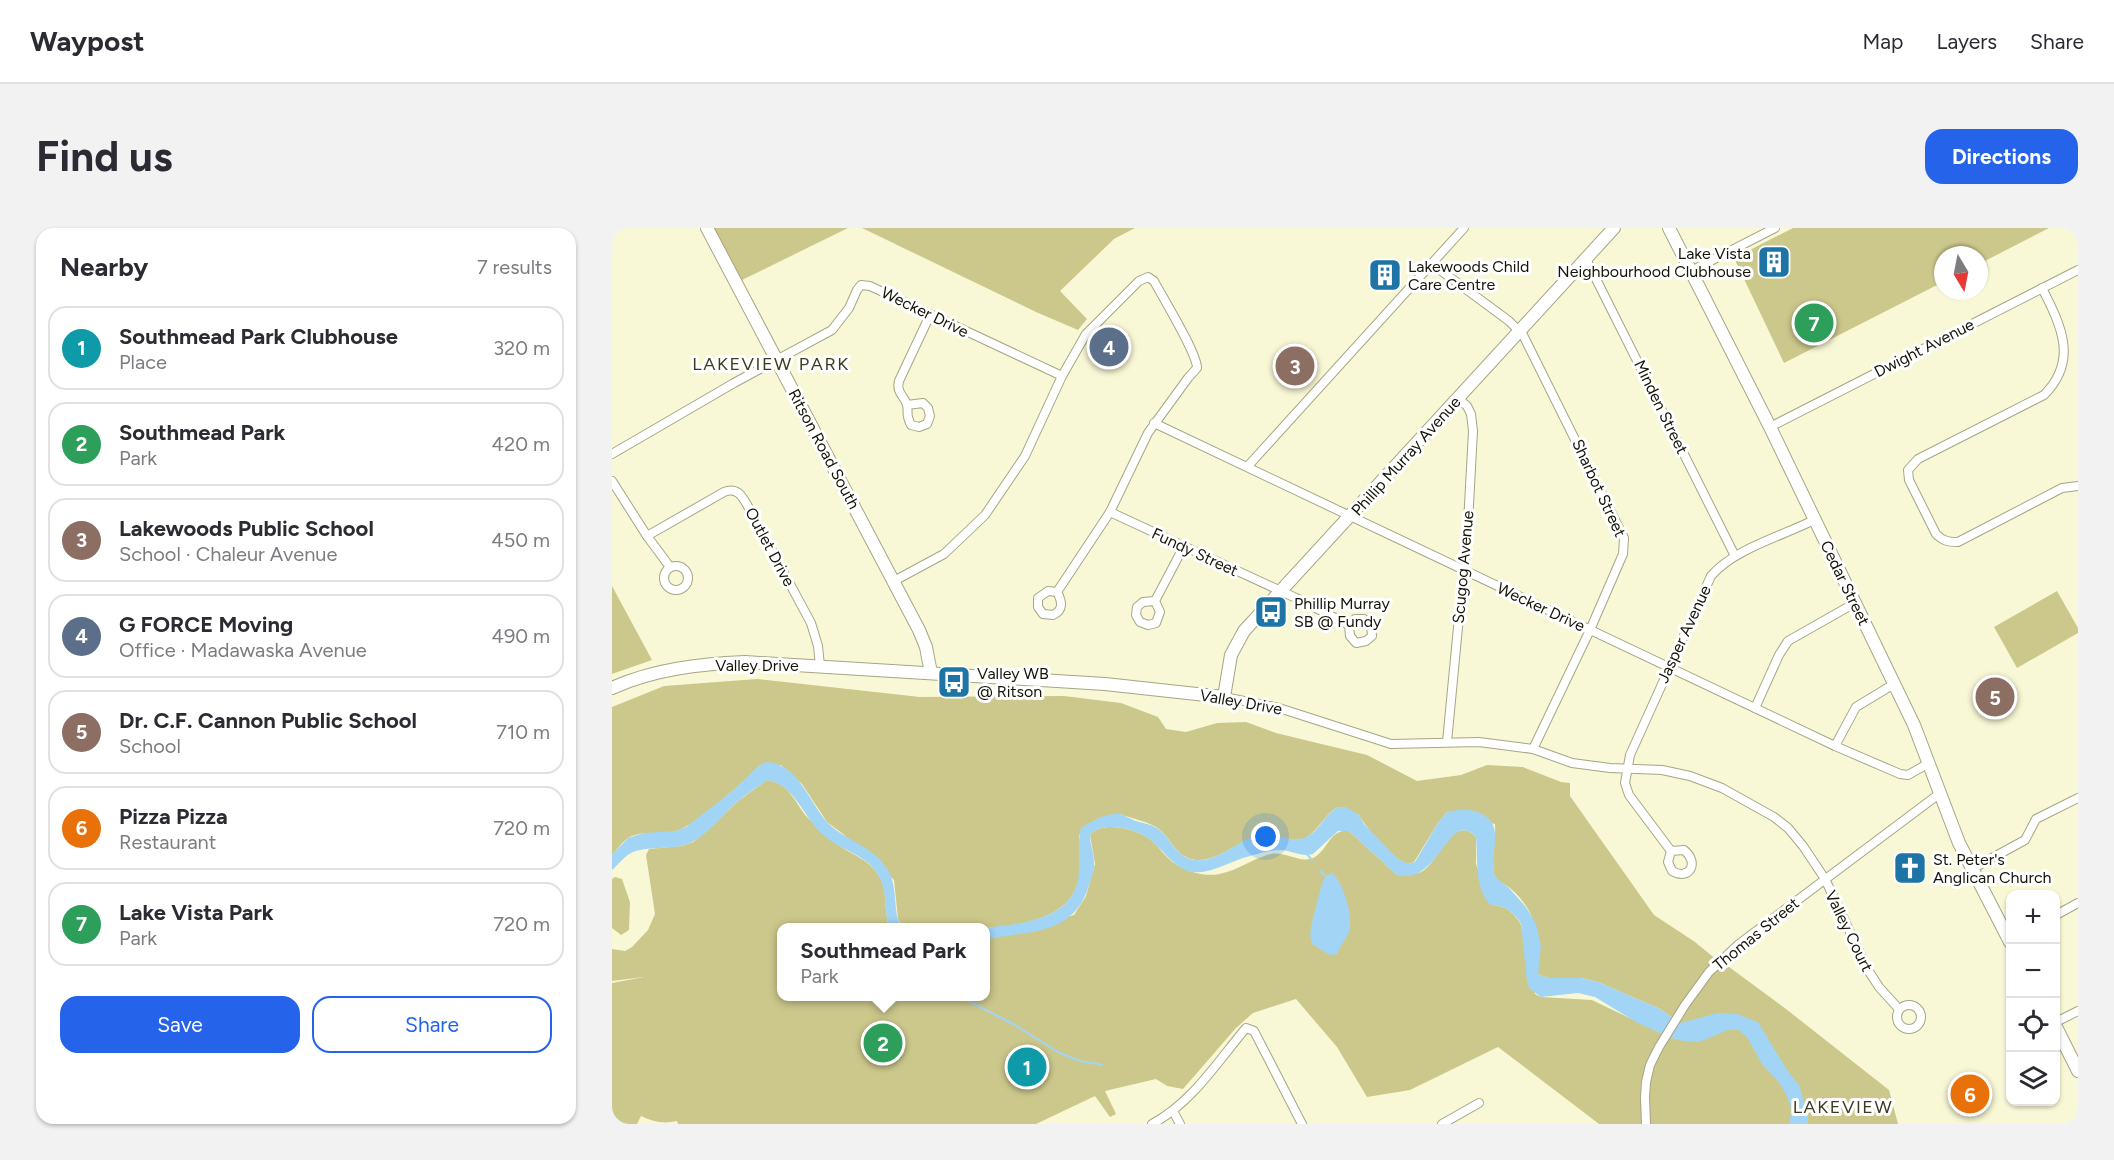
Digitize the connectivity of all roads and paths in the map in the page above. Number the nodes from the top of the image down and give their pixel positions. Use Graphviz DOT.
graph roads {
  1 [pos="707,228"];
  2 [pos="1464,228"];
  3 [pos="1614,228"];
  4 [pos="1669,228"];
  5 [pos="1775,228"];
  6 [pos="1586,259"];
  7 [pos="1432,264"];
  8 [pos="2078,270"];
  9 [pos="1691,271"];
  10 [pos="2042,288"];
  11 [pos="930,315"];
  12 [pos="1519,331"];
  13 [pos="777,359"];
  14 [pos="1062,376"];
  15 [pos="1458,398"];
  16 [pos="907,405"];
  17 [pos="1154,423"];
  18 [pos="1770,427"];
  19 [pos="612,454"];
  20 [pos="1248,466"];
  21 [pos="612,481"];
  22 [pos="2078,486"];
  23 [pos="1110,512"];
  24 [pos="1352,516"];
  25 [pos="1814,520"];
  26 [pos="647,536"];
  27 [pos="1184,546"];
  28 [pos="1735,556"];
  29 [pos="670,567"];
  30 [pos="1462,569"];
  31 [pos="894,581"];
  32 [pos="1281,591"];
  33 [pos="1057,592"];
  34 [pos="1155,601"];
  35 [pos="1855,603"];
  36 [pos="1349,625"];
  37 [pos="1590,630"];
  38 [pos="820,666"];
  39 [pos="1669,667"];
  40 [pos="931,673"];
  41 [pos="1894,684"];
  42 [pos="612,688"];
  43 [pos="1224,697"];
  44 [pos="1755,708"];
  45 [pos="1447,742"];
  46 [pos="1835,746"];
  47 [pos="1533,749"];
  48 [pos="1929,763"];
  49 [pos="1627,768"];
  50 [pos="1939,794"];
  51 [pos="2078,798"];
  52 [pos="1671,851"];
  53 [pos="1972,869"];
  54 [pos="1825,879"];
  55 [pos="2078,903"];
  56 [pos="2060,912"];
  57 [pos="2006,933"];
  58 [pos="1898,1008"];
  59 [pos="2078,1011"];
  60 [pos="2060,1020"];
  61 [pos="2060,1037"];
  62 [pos="2078,1071"];
  63 [pos="1479,1103"];
  64 [pos="1173,1111"];
  65 [pos="1152,1124"];
  66 [pos="1180,1124"];
  67 [pos="1302,1124"];
  68 [pos="1442,1124"];
  69 [pos="1646,1124"];
  1 -- 13 [label="street, Ritson Road South"];
  2 -- 7 [label="street"];
  3 -- 6 [label="street, Phillip Murray Avenue"];
  4 -- 9 [label="street, Cedar Street"];
  5 -- 9 [label="street"];
  6 -- 12 [label="street, Phillip Murray Avenue"];
  6 -- 28 [label="street, Minden Street"];
  7 -- 12 [label="street, Sharbot Street"];
  7 -- 20 [label="street"];
  8 -- 10 [label="street, Dwight Avenue"];
  9 -- 18 [label="street, Cedar Street"];
  10 -- 18 [label="street, Dwight Avenue"];
  10 -- 22 [label="street"];
  11 -- 13 [label="street, Wecker Drive"];
  11 -- 14 [label="street, Wecker Drive"];
  11 -- 16 [label="street"];
  12 -- 15 [label="street, Phillip Murray Avenue"];
  12 -- 37 [label="street, Sharbot Street"];
  13 -- 19 [label="street"];
  13 -- 31 [label="street, Ritson Road South"];
  14 -- 17 [label="street"];
  14 -- 31 [label="street"];
  15 -- 24 [label="street, Phillip Murray Avenue"];
  15 -- 30 [label="street, Scugog Avenue"];
  17 -- 20 [label="street, Wecker Drive"];
  17 -- 23 [label="street"];
  18 -- 25 [label="street, Cedar Street"];
  20 -- 24 [label="street, Wecker Drive"];
  21 -- 26 [label="street"];
  23 -- 27 [label="street, Fundy Street"];
  23 -- 33 [label="street"];
  24 -- 30 [label="street, Wecker Drive"];
  24 -- 32 [label="street, Phillip Murray Avenue"];
  25 -- 28 [label="street, Jasper Avenue"];
  25 -- 35 [label="street, Cedar Street"];
  26 -- 29 [label="street"];
  26 -- 38 [label="street, Outlet Drive"];
  27 -- 32 [label="street, Fundy Street"];
  27 -- 34 [label="street"];
  28 -- 39 [label="street, Jasper Avenue"];
  30 -- 37 [label="street, Wecker Drive"];
  30 -- 45 [label="street, Scugog Avenue"];
  31 -- 40 [label="street, Ritson Road South"];
  32 -- 36 [label="street, Fundy Street"];
  32 -- 43 [label="street, Phillip Murray Avenue"];
  35 -- 41 [label="street, Cedar Street"];
  35 -- 44 [label="street"];
  37 -- 39 [label="street, Wecker Drive"];
  37 -- 47 [label="street, Sharbot Street"];
  38 -- 40 [label="street, Valley Drive"];
  38 -- 42 [label="street, Valley Drive"];
  39 -- 44 [label="street, Wecker Drive"];
  39 -- 49 [label="street, Jasper Avenue"];
  40 -- 43 [label="street, Valley Drive"];
  41 -- 46 [label="street"];
  41 -- 48 [label="street, Cedar Street"];
  43 -- 45 [label="street, Valley Drive"];
  44 -- 46 [label="street, Wecker Drive"];
  45 -- 47 [label="street, Valley Drive"];
  46 -- 48 [label="street, Wecker Drive"];
  47 -- 49 [label="street, Valley Drive"];
  48 -- 50 [label="street, Cedar Street"];
  49 -- 52 [label="street"];
  49 -- 54 [label="street, Valley Drive"];
  50 -- 53 [label="street, Cedar Street"];
  50 -- 54 [label="street, Thomas Street"];
  51 -- 53 [label="street"];
  53 -- 57 [label="street, Cedar Street"];
  54 -- 58 [label="street, Valley Court"];
  54 -- 69 [label="street, Thomas Street"];
  55 -- 56 [label="street"];
  59 -- 60 [label="street"];
  61 -- 62 [label="street"];
  63 -- 68 [label="street"];
  64 -- 65 [label="street"];
  64 -- 66 [label="street"];
  64 -- 67 [label="street"];
}
